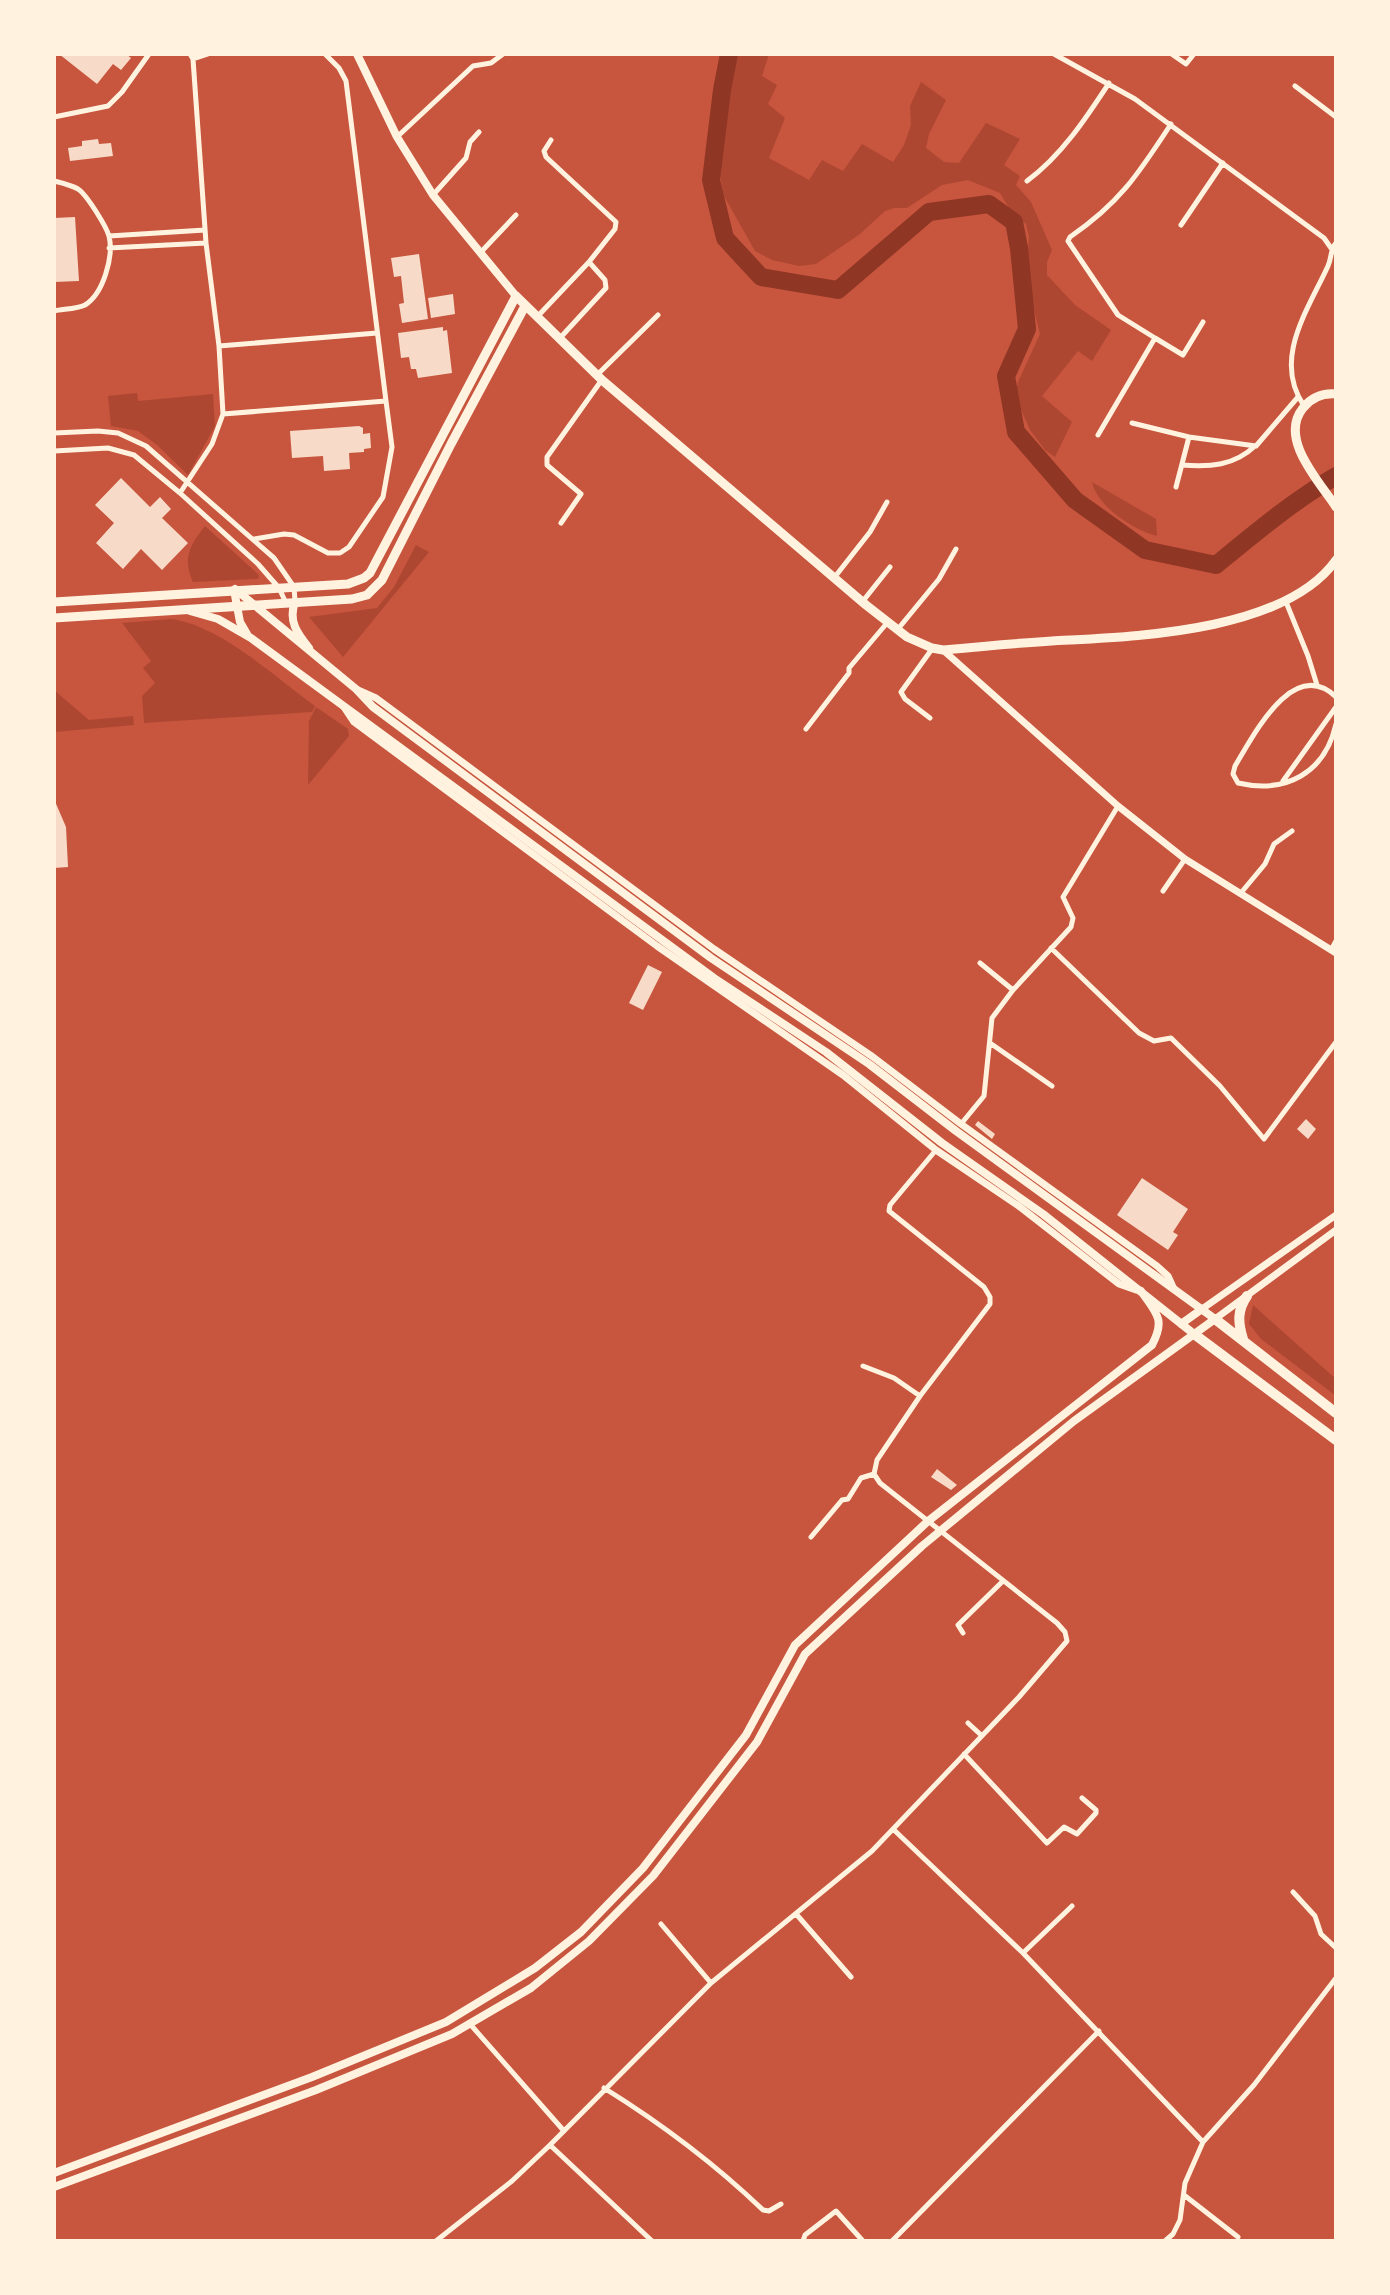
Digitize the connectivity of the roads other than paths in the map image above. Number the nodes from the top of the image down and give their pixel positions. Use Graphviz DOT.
graph roads {
  1 [pos="149,54"];
  2 [pos="208,54"];
  3 [pos="325,54"];
  4 [pos="357,54"];
  5 [pos="503,54"];
  6 [pos="1054,54"];
  7 [pos="1194,54"];
  8 [pos="1173,55"];
  9 [pos="192,56"];
  10 [pos="1109,83"];
  11 [pos="1295,86"];
  12 [pos="54,117"];
  13 [pos="1336,117"];
  14 [pos="1171,124"];
  15 [pos="479,132"];
  16 [pos="397,137"];
  17 [pos="551,140"];
  18 [pos="1223,163"];
  19 [pos="54,181"];
  20 [pos="1027,181"];
  21 [pos="433,195"];
  22 [pos="516,215"];
  23 [pos="1181,225"];
  24 [pos="205,230"];
  25 [pos="109,236"];
  26 [pos="206,243"];
  27 [pos="1334,245"];
  28 [pos="109,248"];
  29 [pos="480,253"];
  30 [pos="589,262"];
  31 [pos="516,296"];
  32 [pos="525,306"];
  33 [pos="54,311"];
  34 [pos="658,315"];
  35 [pos="536,318"];
  36 [pos="1203,322"];
  37 [pos="377,333"];
  38 [pos="1155,338"];
  39 [pos="559,339"];
  40 [pos="219,346"];
  41 [pos="600,378"];
  42 [pos="1336,394"];
  43 [pos="1298,397"];
  44 [pos="386,401"];
  45 [pos="1304,406"];
  46 [pos="223,414"];
  47 [pos="1132,423"];
  48 [pos="54,433"];
  49 [pos="1098,435"];
  50 [pos="1189,437"];
  51 [pos="441,438"];
  52 [pos="451,444"];
  53 [pos="1256,446"];
  54 [pos="54,451"];
  55 [pos="1182,465"];
  56 [pos="189,482"];
  57 [pos="1176,487"];
  58 [pos="180,493"];
  59 [pos="887,502"];
  60 [pos="1335,506"];
  61 [pos="561,523"];
  62 [pos="254,539"];
  63 [pos="956,549"];
  64 [pos="1336,560"];
  65 [pos="890,567"];
  66 [pos="834,578"];
  67 [pos="294,587"];
  68 [pos="279,588"];
  69 [pos="234,589"];
  70 [pos="54,602"];
  71 [pos="291,602"];
  72 [pos="862,602"];
  73 [pos="1286,602"];
  74 [pos="250,604"];
  75 [pos="236,605"];
  76 [pos="181,608"];
  77 [pos="54,618"];
  78 [pos="888,623"];
  79 [pos="898,630"];
  80 [pos="251,638"];
  81 [pos="938,649"];
  82 [pos="316,658"];
  83 [pos="1317,685"];
  84 [pos="356,689"];
  85 [pos="1336,697"];
  86 [pos="344,707"];
  87 [pos="1336,707"];
  88 [pos="930,718"];
  89 [pos="1336,724"];
  90 [pos="806,729"];
  91 [pos="1282,782"];
  92 [pos="1118,806"];
  93 [pos="1292,831"];
  94 [pos="1185,859"];
  95 [pos="1163,891"];
  96 [pos="1240,895"];
  97 [pos="632,900"];
  98 [pos="623,912"];
  99 [pos="1336,941"];
  100 [pos="1051,948"];
  101 [pos="1334,952"];
  102 [pos="980,963"];
  103 [pos="1013,990"];
  104 [pos="989,1042"];
  105 [pos="1336,1042"];
  106 [pos="814,1049"];
  107 [pos="871,1060"];
  108 [pos="1052,1086"];
  109 [pos="961,1124"];
  110 [pos="936,1150"];
  111 [pos="1336,1215"];
  112 [pos="1336,1230"];
  113 [pos="1173,1287"];
  114 [pos="1141,1291"];
  115 [pos="1247,1296"];
  116 [pos="1202,1309"];
  117 [pos="1215,1319"];
  118 [pos="1181,1324"];
  119 [pos="1194,1334"];
  120 [pos="1243,1341"];
  121 [pos="863,1366"];
  122 [pos="920,1396"];
  123 [pos="1336,1413"];
  124 [pos="1336,1440"];
  125 [pos="874,1474"];
  126 [pos="927,1522"];
  127 [pos="940,1532"];
  128 [pos="811,1537"];
  129 [pos="1003,1581"];
  130 [pos="963,1633"];
  131 [pos="968,1723"];
  132 [pos="981,1735"];
  133 [pos="964,1754"];
  134 [pos="1082,1798"];
  135 [pos="893,1829"];
  136 [pos="1293,1892"];
  137 [pos="1072,1906"];
  138 [pos="797,1915"];
  139 [pos="661,1924"];
  140 [pos="1336,1948"];
  141 [pos="1023,1953"];
  142 [pos="851,1977"];
  143 [pos="1336,1978"];
  144 [pos="711,1983"];
  145 [pos="470,2024"];
  146 [pos="1099,2031"];
  147 [pos="604,2088"];
  148 [pos="220,2111"];
  149 [pos="223,2124"];
  150 [pos="564,2131"];
  151 [pos="1203,2142"];
  152 [pos="550,2145"];
  153 [pos="54,2173"];
  154 [pos="54,2187"];
  155 [pos="1184,2195"];
  156 [pos="781,2204"];
  157 [pos="1238,2237"];
  158 [pos="862,2240"];
  159 [pos="436,2241"];
  160 [pos="652,2241"];
  161 [pos="803,2241"];
  162 [pos="892,2241"];
  163 [pos="1165,2241"];
  1 -- 12 [label="street"];
  2 -- 9 [label="street"];
  3 -- 37 [label="street"];
  4 -- 16 [label="main road"];
  5 -- 16 [label="street"];
  6 -- 10 [label="street"];
  7 -- 8 [label="street"];
  9 -- 24 [label="street"];
  10 -- 14 [label="street"];
  10 -- 20 [label="street"];
  11 -- 13 [label="street"];
  14 -- 18 [label="street"];
  14 -- 38 [label="street"];
  15 -- 21 [label="street"];
  16 -- 21 [label="main road"];
  17 -- 30 [label="street"];
  18 -- 23 [label="street"];
  18 -- 27 [label="street"];
  19 -- 25 [label="street"];
  21 -- 29 [label="main road"];
  22 -- 29 [label="street"];
  24 -- 25 [label="street"];
  24 -- 26 [label="street"];
  25 -- 28 [label="street"];
  26 -- 28 [label="street"];
  26 -- 40 [label="street"];
  27 -- 43 [label="street"];
  28 -- 33 [label="street"];
  29 -- 31 [label="main road"];
  30 -- 35 [label="street"];
  30 -- 39 [label="street"];
  31 -- 32 [label="highway"];
  31 -- 51 [label="highway"];
  32 -- 35 [label="highway"];
  32 -- 52 [label="highway"];
  34 -- 41 [label="street"];
  35 -- 39 [label="highway"];
  36 -- 38 [label="street"];
  37 -- 40 [label="street"];
  37 -- 44 [label="street"];
  38 -- 49 [label="street"];
  39 -- 41 [label="highway"];
  40 -- 46 [label="street"];
  41 -- 61 [label="street"];
  41 -- 66 [label="highway"];
  42 -- 45 [label="highway"];
  43 -- 45 [label="street"];
  43 -- 53 [label="street"];
  44 -- 46 [label="street"];
  44 -- 62 [label="street"];
  45 -- 60 [label="highway"];
  46 -- 56 [label="street"];
  47 -- 50 [label="street"];
  48 -- 56 [label="street"];
  50 -- 53 [label="street"];
  50 -- 55 [label="street"];
  51 -- 52 [label="highway"];
  51 -- 67 [label="highway"];
  52 -- 71 [label="highway"];
  53 -- 55 [label="street"];
  54 -- 58 [label="street"];
  55 -- 57 [label="street"];
  56 -- 58 [label="street"];
  56 -- 62 [label="street"];
  58 -- 68 [label="street"];
  59 -- 66 [label="street"];
  62 -- 67 [label="street"];
  63 -- 79 [label="street"];
  64 -- 73 [label="highway"];
  65 -- 72 [label="street"];
  66 -- 72 [label="highway"];
  67 -- 68 [label="highway"];
  67 -- 71 [label="street"];
  68 -- 69 [label="highway"];
  68 -- 71 [label="street"];
  69 -- 70 [label="highway"];
  69 -- 74 [label="main road"];
  69 -- 75 [label="main road"];
  71 -- 74 [label="highway"];
  71 -- 82 [label="main road"];
  72 -- 78 [label="highway"];
  73 -- 81 [label="highway"];
  73 -- 83 [label="street"];
  74 -- 75 [label="highway"];
  74 -- 82 [label="main road"];
  75 -- 76 [label="highway"];
  75 -- 80 [label="main road"];
  76 -- 77 [label="highway"];
  76 -- 80 [label="main road"];
  78 -- 79 [label="highway"];
  78 -- 90 [label="street"];
  79 -- 81 [label="highway"];
  80 -- 86 [label="main road"];
  81 -- 88 [label="street"];
  81 -- 92 [label="street"];
  82 -- 84 [label="main road"];
  83 -- 85 [label="street"];
  83 -- 91 [label="street"];
  84 -- 97 [label="main road"];
  84 -- 107 [label="street"];
  86 -- 98 [label="main road"];
  86 -- 106 [label="street"];
  87 -- 91 [label="street"];
  89 -- 91 [label="street"];
  92 -- 94 [label="street"];
  92 -- 100 [label="street"];
  93 -- 96 [label="street"];
  94 -- 95 [label="street"];
  94 -- 96 [label="street"];
  96 -- 101 [label="street"];
  97 -- 98 [label="main road"];
  97 -- 107 [label="main road"];
  98 -- 106 [label="main road"];
  99 -- 101 [label="street"];
  100 -- 103 [label="street"];
  100 -- 105 [label="street"];
  102 -- 103 [label="street"];
  103 -- 104 [label="street"];
  104 -- 108 [label="street"];
  104 -- 109 [label="street"];
  106 -- 110 [label="street"];
  106 -- 114 [label="main road"];
  107 -- 109 [label="street"];
  107 -- 113 [label="main road"];
  109 -- 113 [label="street"];
  110 -- 114 [label="street"];
  110 -- 122 [label="street"];
  111 -- 116 [label="street"];
  112 -- 115 [label="street"];
  113 -- 116 [label="main road"];
  114 -- 118 [label="main road"];
  114 -- 126 [label="main road"];
  115 -- 117 [label="street"];
  115 -- 120 [label="highway"];
  116 -- 117 [label="main road"];
  116 -- 118 [label="main road"];
  117 -- 119 [label="main road"];
  117 -- 120 [label="highway"];
  118 -- 119 [label="main road"];
  119 -- 124 [label="highway"];
  119 -- 127 [label="main road"];
  120 -- 123 [label="highway"];
  121 -- 122 [label="street"];
  122 -- 125 [label="street"];
  125 -- 126 [label="street"];
  125 -- 128 [label="street"];
  126 -- 127 [label="street"];
  126 -- 148 [label="main road"];
  127 -- 129 [label="street"];
  127 -- 145 [label="main road"];
  129 -- 130 [label="street"];
  129 -- 132 [label="street"];
  131 -- 132 [label="street"];
  132 -- 133 [label="street"];
  133 -- 134 [label="street"];
  133 -- 135 [label="street"];
  135 -- 138 [label="street"];
  135 -- 141 [label="street"];
  136 -- 140 [label="street"];
  137 -- 141 [label="street"];
  138 -- 142 [label="street"];
  138 -- 144 [label="street"];
  139 -- 144 [label="street"];
  141 -- 146 [label="street"];
  143 -- 151 [label="street"];
  144 -- 147 [label="street"];
  145 -- 149 [label="main road"];
  145 -- 150 [label="street"];
  146 -- 151 [label="street"];
  146 -- 162 [label="street"];
  147 -- 150 [label="street"];
  147 -- 156 [label="street"];
  148 -- 149 [label="main road"];
  148 -- 153 [label="main road"];
  149 -- 154 [label="main road"];
  150 -- 152 [label="street"];
  151 -- 155 [label="street"];
  152 -- 159 [label="street"];
  152 -- 160 [label="street"];
  155 -- 157 [label="street"];
  155 -- 163 [label="street"];
  158 -- 161 [label="street"];
}
